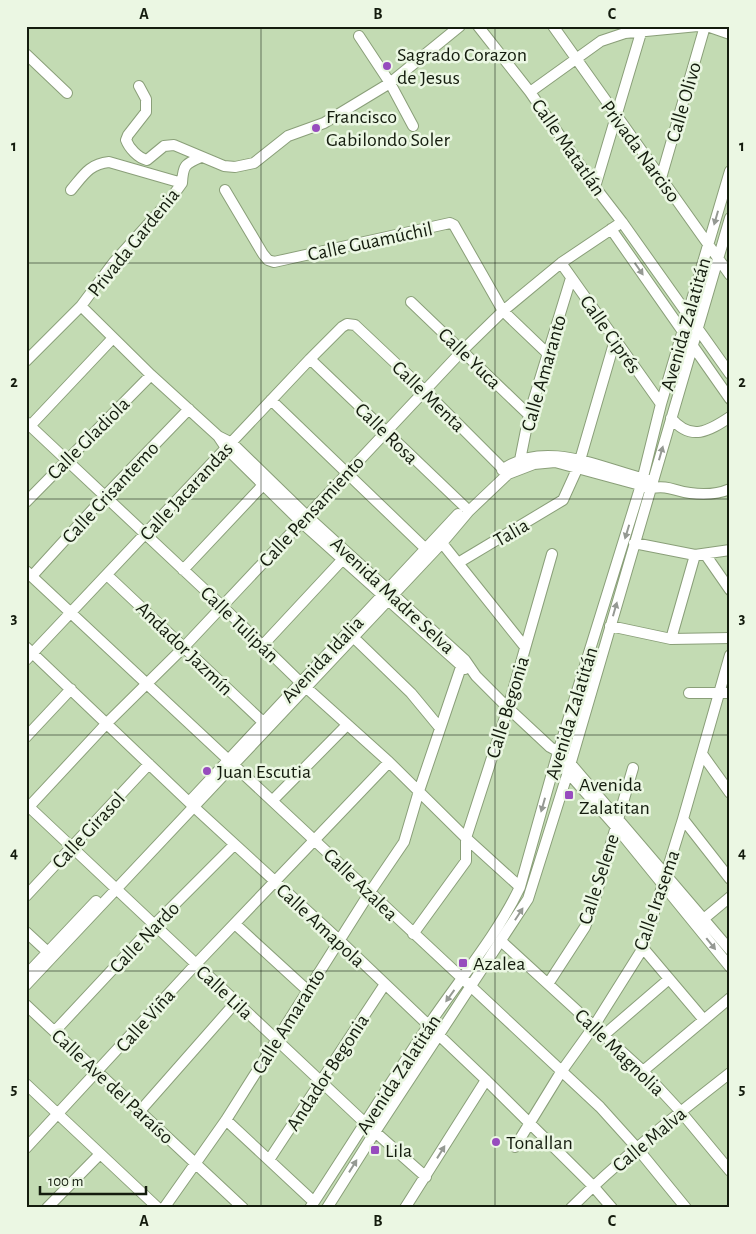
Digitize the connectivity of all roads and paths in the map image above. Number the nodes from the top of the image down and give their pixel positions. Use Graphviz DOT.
graph roads {
  1 [pos="460,26"];
  2 [pos="478,26"];
  3 [pos="553,26"];
  4 [pos="698,26"];
  5 [pos="706,26"];
  6 [pos="642,28"];
  7 [pos="623,30"];
  8 [pos="730,34"];
  9 [pos="359,36"];
  10 [pos="26,54"];
  11 [pos="576,58"];
  12 [pos="390,83"];
  13 [pos="139,86"];
  14 [pos="530,92"];
  15 [pos="67,93"];
  16 [pos="616,116"];
  17 [pos="413,126"];
  18 [pos="201,157"];
  19 [pos="730,171"];
  20 [pos="661,178"];
  21 [pos="182,183"];
  22 [pos="595,187"];
  23 [pos="71,190"];
  24 [pos="225,190"];
  25 [pos="730,218"];
  26 [pos="622,222"];
  27 [pos="611,229"];
  28 [pos="708,245"];
  29 [pos="718,259"];
  30 [pos="561,263"];
  31 [pos="730,275"];
  32 [pos="571,278"];
  33 [pos="411,302"];
  34 [pos="81,306"];
  35 [pos="504,311"];
  36 [pos="687,316"];
  37 [pos="347,324"];
  38 [pos="697,329"];
  39 [pos="682,332"];
  40 [pos="113,338"];
  41 [pos="615,340"];
  42 [pos="692,345"];
  43 [pos="462,351"];
  44 [pos="548,354"];
  45 [pos="310,359"];
  46 [pos="26,361"];
  47 [pos="730,374"];
  48 [pos="151,375"];
  49 [pos="425,391"];
  50 [pos="730,399"];
  51 [pos="271,400"];
  52 [pos="661,404"];
  53 [pos="189,410"];
  54 [pos="529,415"];
  55 [pos="730,417"];
  56 [pos="671,418"];
  57 [pos="28,424"];
  58 [pos="386,432"];
  59 [pos="229,445"];
  60 [pos="66,459"];
  61 [pos="520,464"];
  62 [pos="580,464"];
  63 [pos="505,472"];
  64 [pos="347,474"];
  65 [pos="647,483"];
  66 [pos="264,485"];
  67 [pos="730,489"];
  68 [pos="105,496"];
  69 [pos="27,500"];
  70 [pos="465,507"];
  71 [pos="304,519"];
  72 [pos="146,534"];
  73 [pos="442,543"];
  74 [pos="634,543"];
  75 [pos="730,550"];
  76 [pos="428,551"];
  77 [pos="552,554"];
  78 [pos="700,554"];
  79 [pos="343,558"];
  80 [pos="458,563"];
  81 [pos="183,570"];
  82 [pos="29,573"];
  83 [pos="107,575"];
  84 [pos="730,590"];
  85 [pos="388,595"];
  86 [pos="222,606"];
  87 [pos="72,612"];
  88 [pos="610,626"];
  89 [pos="350,635"];
  90 [pos="730,638"];
  91 [pos="670,639"];
  92 [pos="262,646"];
  93 [pos="184,648"];
  94 [pos="525,648"];
  95 [pos="28,654"];
  96 [pos="730,655"];
  97 [pos="463,664"];
  98 [pos="148,683"];
  99 [pos="303,685"];
  100 [pos="70,689"];
  101 [pos="689,693"];
  102 [pos="724,694"];
  103 [pos="508,708"];
  104 [pos="262,722"];
  105 [pos="107,723"];
  106 [pos="347,725"];
  107 [pos="440,728"];
  108 [pos="26,737"];
  109 [pos="555,753"];
  110 [pos="702,754"];
  111 [pos="231,762"];
  112 [pos="389,762"];
  113 [pos="149,764"];
  114 [pos="569,767"];
  115 [pos="633,768"];
  116 [pos="419,791"];
  117 [pos="730,793"];
  118 [pos="273,800"];
  119 [pos="191,805"];
  120 [pos="27,807"];
  121 [pos="683,819"];
  122 [pos="617,822"];
  123 [pos="466,838"];
  124 [pos="315,840"];
  125 [pos="234,845"];
  126 [pos="72,847"];
  127 [pos="480,850"];
  128 [pos="466,861"];
  129 [pos="666,874"];
  130 [pos="730,879"];
  131 [pos="275,882"];
  132 [pos="663,885"];
  133 [pos="114,887"];
  134 [pos="520,887"];
  135 [pos="370,892"];
  136 [pos="26,896"];
  137 [pos="730,897"];
  138 [pos="700,922"];
  139 [pos="235,924"];
  140 [pos="154,925"];
  141 [pos="26,932"];
  142 [pos="413,934"];
  143 [pos="339,940"];
  144 [pos="501,941"];
  145 [pos="643,948"];
  146 [pos="730,950"];
  147 [pos="50,955"];
  148 [pos="196,964"];
  149 [pos="730,966"];
  150 [pos="26,975"];
  151 [pos="462,979"];
  152 [pos="670,979"];
  153 [pos="384,984"];
  154 [pos="548,984"];
  155 [pos="26,985"];
  156 [pos="470,987"];
  157 [pos="307,990"];
  158 [pos="730,998"];
  159 [pos="236,1002"];
  160 [pos="26,1005"];
  161 [pos="704,1020"];
  162 [pos="428,1026"];
  163 [pos="594,1026"];
  164 [pos="55,1031"];
  165 [pos="604,1035"];
  166 [pos="438,1036"];
  167 [pos="275,1040"];
  168 [pos="98,1072"];
  169 [pos="561,1072"];
  170 [pos="643,1072"];
  171 [pos="730,1073"];
  172 [pos="486,1080"];
  173 [pos="320,1082"];
  174 [pos="26,1084"];
  175 [pos="140,1111"];
  176 [pos="681,1112"];
  177 [pos="58,1114"];
  178 [pos="226,1120"];
  179 [pos="365,1123"];
  180 [pos="530,1123"];
  181 [pos="375,1132"];
  182 [pos="515,1147"];
  183 [pos="26,1148"];
  184 [pos="637,1148"];
  185 [pos="100,1154"];
  186 [pos="269,1160"];
  187 [pos="195,1164"];
  188 [pos="730,1171"];
  189 [pos="426,1177"];
  190 [pos="593,1186"];
  191 [pos="312,1205"];
  192 [pos="47,1208"];
  193 [pos="158,1208"];
  194 [pos="164,1208"];
  195 [pos="244,1208"];
  196 [pos="327,1208"];
  197 [pos="405,1208"];
  198 [pos="571,1208"];
  199 [pos="612,1208"];
  200 [pos="686,1208"];
  1 -- 12 [label="street"];
  2 -- 14 [label="street, Calle Matatlán"];
  3 -- 11 [label="street, Privada Narciso"];
  4 -- 6 [label="street"];
  5 -- 8 [label="street"];
  5 -- 20 [label="street, Calle Olivo"];
  6 -- 7 [label="street"];
  6 -- 16 [label="street"];
  7 -- 11 [label="street"];
  9 -- 12 [label="street"];
  10 -- 15 [label="street"];
  11 -- 14 [label="street"];
  11 -- 16 [label="street, Privada Narciso"];
  12 -- 17 [label="street"];
  12 -- 18 [label="street"];
  13 -- 18 [label="street"];
  14 -- 22 [label="street, Calle Matatlán"];
  16 -- 20 [label="street, Privada Narciso"];
  16 -- 22 [label="street"];
  18 -- 21 [label="street"];
  19 -- 28 [label="street, Avenida Zalatitán, one-way"];
  20 -- 28 [label="street, Privada Narciso"];
  21 -- 23 [label="street, Privada Gardenia"];
  21 -- 34 [label="street, Privada Gardenia"];
  22 -- 26 [label="street, Calle Matatlán"];
  24 -- 35 [label="street, Calle Guamúchil"];
  25 -- 29 [label="street, Avenida Zalatitán"];
  26 -- 27 [label="street"];
  26 -- 36 [label="street, Calle Matatlán"];
  27 -- 30 [label="street, Calle Pensamiento"];
  27 -- 39 [label="street, one-way"];
  28 -- 29 [label="street, Privada Narciso"];
  28 -- 36 [label="street, Avenida Zalatitán"];
  29 -- 31 [label="street, Privada Narciso"];
  29 -- 38 [label="street, Avenida Zalatitán"];
  30 -- 32 [label="street, Calle Ciprés"];
  30 -- 35 [label="street, Calle Pensamiento"];
  32 -- 41 [label="street, Calle Ciprés"];
  32 -- 44 [label="street, Calle Amaranto"];
  33 -- 43 [label="street, Calle Yuca"];
  34 -- 40 [label="street, Avenida Madre Selva"];
  34 -- 46 [label="street, Privada Gardenia"];
  35 -- 43 [label="street, Calle Pensamiento"];
  35 -- 44 [label="street, Calle Guamúchil"];
  36 -- 38 [label="street, Calle Matatlán"];
  36 -- 39 [label="street, Avenida Zalatitán"];
  37 -- 45 [label="street, Calle Jacarandas"];
  37 -- 49 [label="street, Calle Menta"];
  38 -- 42 [label="street, Avenida Zalatitán"];
  38 -- 47 [label="street, Calle Matatlán"];
  39 -- 42 [label="street"];
  39 -- 52 [label="street, Avenida Zalatitán"];
  40 -- 48 [label="street, Avenida Madre Selva"];
  40 -- 57 [label="street"];
  41 -- 52 [label="street, Calle Ciprés"];
  41 -- 62 [label="street"];
  42 -- 50 [label="street"];
  42 -- 56 [label="street, Avenida Zalatitán"];
  43 -- 49 [label="street, Calle Pensamiento"];
  43 -- 54 [label="street, Calle Yuca"];
  44 -- 54 [label="street, Calle Amaranto"];
  45 -- 51 [label="street, Calle Jacarandas"];
  45 -- 58 [label="street, Calle Rosa"];
  48 -- 53 [label="street, Avenida Madre Selva"];
  48 -- 60 [label="street, Calle Gladiola"];
  49 -- 58 [label="street, Calle Pensamiento"];
  49 -- 63 [label="street, Calle Menta"];
  51 -- 59 [label="street, Calle Jacarandas"];
  51 -- 64 [label="street"];
  52 -- 65 [label="street, Avenida Zalatitán"];
  53 -- 59 [label="street, Avenida Madre Selva"];
  53 -- 68 [label="street, Calle Crisantemo"];
  54 -- 61 [label="street, Calle Amaranto"];
  55 -- 56 [label="street"];
  65 -- 56 [label="street, Avenida Zalatitán, one-way"];
  57 -- 60 [label="street, Calle Tulipán"];
  58 -- 64 [label="street, Calle Pensamiento"];
  58 -- 70 [label="street, Calle Rosa"];
  59 -- 66 [label="street, Avenida Madre Selva"];
  59 -- 71 [label="street, Avenida Madre Selva"];
  59 -- 72 [label="street, Calle Jacarandas"];
  60 -- 68 [label="street, Calle Tulipán"];
  60 -- 69 [label="street, Calle Gladiola"];
  61 -- 62 [label="street, Avenida Idalia"];
  61 -- 63 [label="street, Avenida Idalia"];
  62 -- 65 [label="street, Avenida Idalia"];
  62 -- 80 [label="street, Talia"];
  63 -- 70 [label="street, Avenida Idalia"];
  63 -- 73 [label="street, Avenida Idalia"];
  64 -- 71 [label="street, Calle Pensamiento"];
  64 -- 76 [label="street"];
  65 -- 67 [label="street"];
  65 -- 74 [label="street, Avenida Zalatitán"];
  65 -- 109 [label="street, Avenida Zalatitán, one-way"];
  66 -- 71 [label="street, Avenida Madre Selva"];
  66 -- 81 [label="street"];
  68 -- 72 [label="street, Calle Tulipán"];
  68 -- 82 [label="street, Calle Crisantemo"];
  70 -- 76 [label="street, Avenida Idalia"];
  71 -- 79 [label="street, Avenida Madre Selva"];
  71 -- 85 [label="street, Avenida Madre Selva"];
  71 -- 86 [label="street, Calle Pensamiento"];
  72 -- 81 [label="street, Calle Tulipán"];
  72 -- 83 [label="street, Calle Jacarandas"];
  73 -- 76 [label="street, Avenida Idalia"];
  73 -- 80 [label="street"];
  74 -- 78 [label="street"];
  88 -- 74 [label="street, Avenida Zalatitán, one-way"];
  75 -- 78 [label="street"];
  76 -- 85 [label="street, Avenida Idalia"];
  77 -- 94 [label="street, Calle Begonia"];
  78 -- 84 [label="street"];
  78 -- 91 [label="street"];
  79 -- 85 [label="street, Avenida Madre Selva"];
  79 -- 92 [label="street"];
  80 -- 94 [label="street"];
  81 -- 86 [label="street, Calle Tulipán"];
  82 -- 87 [label="street, Calle Azalea"];
  83 -- 87 [label="street, Calle Jacarandas"];
  83 -- 93 [label="street, Andador Jazmín"];
  85 -- 89 [label="street, Avenida Idalia"];
  85 -- 97 [label="street, Avenida Madre Selva"];
  86 -- 92 [label="street, Calle Tulipán"];
  86 -- 93 [label="street, Calle Pensamiento"];
  87 -- 95 [label="street, Calle Jacarandas"];
  87 -- 98 [label="street, Calle Azalea"];
  88 -- 91 [label="street"];
  88 -- 114 [label="street, Avenida Zalatitán"];
  89 -- 99 [label="street, Avenida Idalia"];
  89 -- 107 [label="street"];
  90 -- 91 [label="street"];
  92 -- 99 [label="street, Calle Tulipán"];
  93 -- 98 [label="street, Calle Pensamiento"];
  93 -- 104 [label="street, Andador Jazmín"];
  94 -- 103 [label="street, Calle Begonia"];
  95 -- 100 [label="street, Calle Amapola"];
  96 -- 102 [label="street, Calle Irasema"];
  97 -- 103 [label="street, Avenida Madre Selva"];
  97 -- 107 [label="street, Calle Amaranto"];
  98 -- 105 [label="street, Calle Pensamiento"];
  98 -- 111 [label="street, Calle Azalea"];
  99 -- 104 [label="street, Avenida Idalia"];
  99 -- 106 [label="street, Calle Tulipán"];
  99 -- 111 [label="street, Avenida Idalia"];
  100 -- 105 [label="street, Calle Amapola"];
  100 -- 108 [label="street"];
  101 -- 102 [label="street"];
  102 -- 110 [label="street, Calle Irasema"];
  103 -- 109 [label="street, Avenida Madre Selva"];
  103 -- 123 [label="street, Calle Begonia"];
  104 -- 111 [label="street, Avenida Idalia"];
  105 -- 113 [label="street, Calle Amapola"];
  105 -- 120 [label="street, Calle Pensamiento"];
  106 -- 112 [label="street, Calle Tulipán"];
  106 -- 118 [label="street"];
  107 -- 116 [label="street, Calle Amaranto"];
  109 -- 114 [label="street, Avenida Madre Selva"];
  109 -- 134 [label="street, Avenida Zalatitán, one-way"];
  110 -- 117 [label="street"];
  110 -- 121 [label="street, Calle Irasema"];
  111 -- 118 [label="street, Calle Azalea"];
  111 -- 119 [label="street, Avenida Idalia"];
  112 -- 116 [label="street, Calle Tulipán"];
  112 -- 124 [label="street, Calle Viña"];
  113 -- 119 [label="street, Calle Amapola"];
  113 -- 126 [label="street, Calle Girasol"];
  114 -- 122 [label="street, Avenida Madre Selva"];
  144 -- 114 [label="street, Avenida Zalatitán, one-way"];
  115 -- 122 [label="street, Calle Selene"];
  116 -- 123 [label="street, Calle Tulipán"];
  116 -- 135 [label="street, Calle Amaranto"];
  118 -- 124 [label="street, Calle Azalea"];
  119 -- 125 [label="street, Calle Amapola"];
  119 -- 133 [label="street, Avenida Idalia"];
  120 -- 126 [label="street, Calle Lila"];
  121 -- 129 [label="street, Calle Irasema"];
  121 -- 130 [label="street"];
  122 -- 129 [label="street, Avenida Madre Selva"];
  122 -- 132 [label="street, Avenida Madre Selva"];
  122 -- 154 [label="street, Calle Selene"];
  123 -- 127 [label="street, Calle Tulipán"];
  123 -- 128 [label="street, Calle Begonia"];
  124 -- 131 [label="street, Calle Viña"];
  124 -- 135 [label="street, Calle Azalea"];
  125 -- 131 [label="street, Calle Amapola"];
  125 -- 140 [label="street, Calle Nardo"];
  126 -- 133 [label="street, Calle Lila"];
  126 -- 136 [label="street, Calle Girasol"];
  127 -- 128 [label="street"];
  127 -- 134 [label="street, Calle Tulipán"];
  128 -- 142 [label="street"];
  129 -- 132 [label="street, Calle Irasema"];
  129 -- 138 [label="street, Avenida Madre Selva"];
  131 -- 139 [label="street, Calle Viña"];
  131 -- 143 [label="street, Calle Amapola"];
  132 -- 138 [label="street, Avenida Madre Selva"];
  132 -- 145 [label="street, Calle Irasema"];
  133 -- 140 [label="street, Calle Lila"];
  133 -- 147 [label="street, Avenida Idalia"];
  134 -- 151 [label="street, Avenida Zalatitán"];
  135 -- 142 [label="street, Calle Azalea"];
  135 -- 143 [label="street, Calle Amaranto"];
  137 -- 138 [label="street"];
  138 -- 146 [label="street, Avenida Madre Selva"];
  138 -- 149 [label="street, Avenida Madre Selva, one-way"];
  139 -- 148 [label="street, Calle Viña"];
  139 -- 157 [label="street"];
  140 -- 148 [label="street, Calle Lila"];
  140 -- 164 [label="street, Calle Nardo"];
  141 -- 147 [label="street"];
  142 -- 151 [label="street, Calle Azalea"];
  143 -- 153 [label="street, Calle Amapola"];
  143 -- 157 [label="street, Calle Amaranto"];
  144 -- 154 [label="street, Calle Magnolia"];
  144 -- 156 [label="street, Avenida Zalatitán"];
  145 -- 152 [label="street"];
  145 -- 163 [label="street, Calle Irasema"];
  147 -- 150 [label="street, Avenida Idalia"];
  147 -- 155 [label="street, Avenida Idalia"];
  148 -- 159 [label="street, Calle Lila"];
  148 -- 168 [label="street, Calle Viña"];
  151 -- 156 [label="street, Calle Azalea"];
  151 -- 162 [label="street, Avenida Zalatitán, one-way"];
  152 -- 161 [label="street"];
  152 -- 165 [label="street"];
  153 -- 162 [label="street, Calle Amapola"];
  153 -- 173 [label="street, Andador Begonia"];
  154 -- 163 [label="street, Calle Magnolia"];
  156 -- 166 [label="street, Avenida Zalatitán"];
  156 -- 169 [label="street, Calle Azalea"];
  157 -- 167 [label="street, Calle Amaranto"];
  158 -- 161 [label="street"];
  159 -- 167 [label="street, Calle Lila"];
  159 -- 175 [label="street"];
  160 -- 164 [label="street, Calle Ave del Paraíso"];
  161 -- 170 [label="street"];
  162 -- 166 [label="street, Calle Amapola"];
  162 -- 179 [label="street, Avenida Zalatitán"];
  163 -- 165 [label="street, Calle Magnolia"];
  163 -- 169 [label="street, Calle Irasema"];
  164 -- 168 [label="street, Calle Ave del Paraíso"];
  165 -- 170 [label="street, Calle Magnolia"];
  166 -- 172 [label="street, Calle Amapola"];
  166 -- 181 [label="street, Avenida Zalatitán"];
  167 -- 173 [label="street, Calle Lila"];
  167 -- 178 [label="street, Calle Amaranto"];
  168 -- 175 [label="street, Calle Ave del Paraíso"];
  168 -- 177 [label="street, Calle Viña"];
  169 -- 180 [label="street, Calle Irasema"];
  169 -- 184 [label="street, Calle Azalea"];
  170 -- 176 [label="street, Calle Magnolia"];
  171 -- 176 [label="street, Calle Malva"];
  172 -- 180 [label="street, Calle Amapola"];
  189 -- 172 [label="street, one-way"];
  173 -- 179 [label="street, Calle Lila"];
  173 -- 186 [label="street, Andador Begonia"];
  174 -- 177 [label="street"];
  175 -- 187 [label="street, Calle Ave del Paraíso"];
  176 -- 184 [label="street, Calle Malva"];
  176 -- 188 [label="street, Calle Magnolia"];
  177 -- 183 [label="street, Calle Viña"];
  177 -- 185 [label="street"];
  178 -- 186 [label="street"];
  178 -- 187 [label="street, Calle Amaranto"];
  179 -- 181 [label="street, Calle Lila"];
  179 -- 191 [label="street, Avenida Zalatitán"];
  180 -- 182 [label="street, Calle Irasema"];
  180 -- 190 [label="street, Calle Amapola"];
  181 -- 189 [label="street, Calle Lila"];
  196 -- 181 [label="street, Avenida Zalatitán, one-way"];
  184 -- 190 [label="street, Calle Malva"];
  184 -- 200 [label="street, Calle Azalea"];
  185 -- 192 [label="street"];
  185 -- 193 [label="street"];
  186 -- 191 [label="street"];
  187 -- 194 [label="street, Calle Amaranto"];
  187 -- 195 [label="street, Calle Ave del Paraíso"];
  189 -- 197 [label="street"];
  190 -- 198 [label="street, Calle Malva"];
  190 -- 199 [label="street, Calle Amapola"];
}
